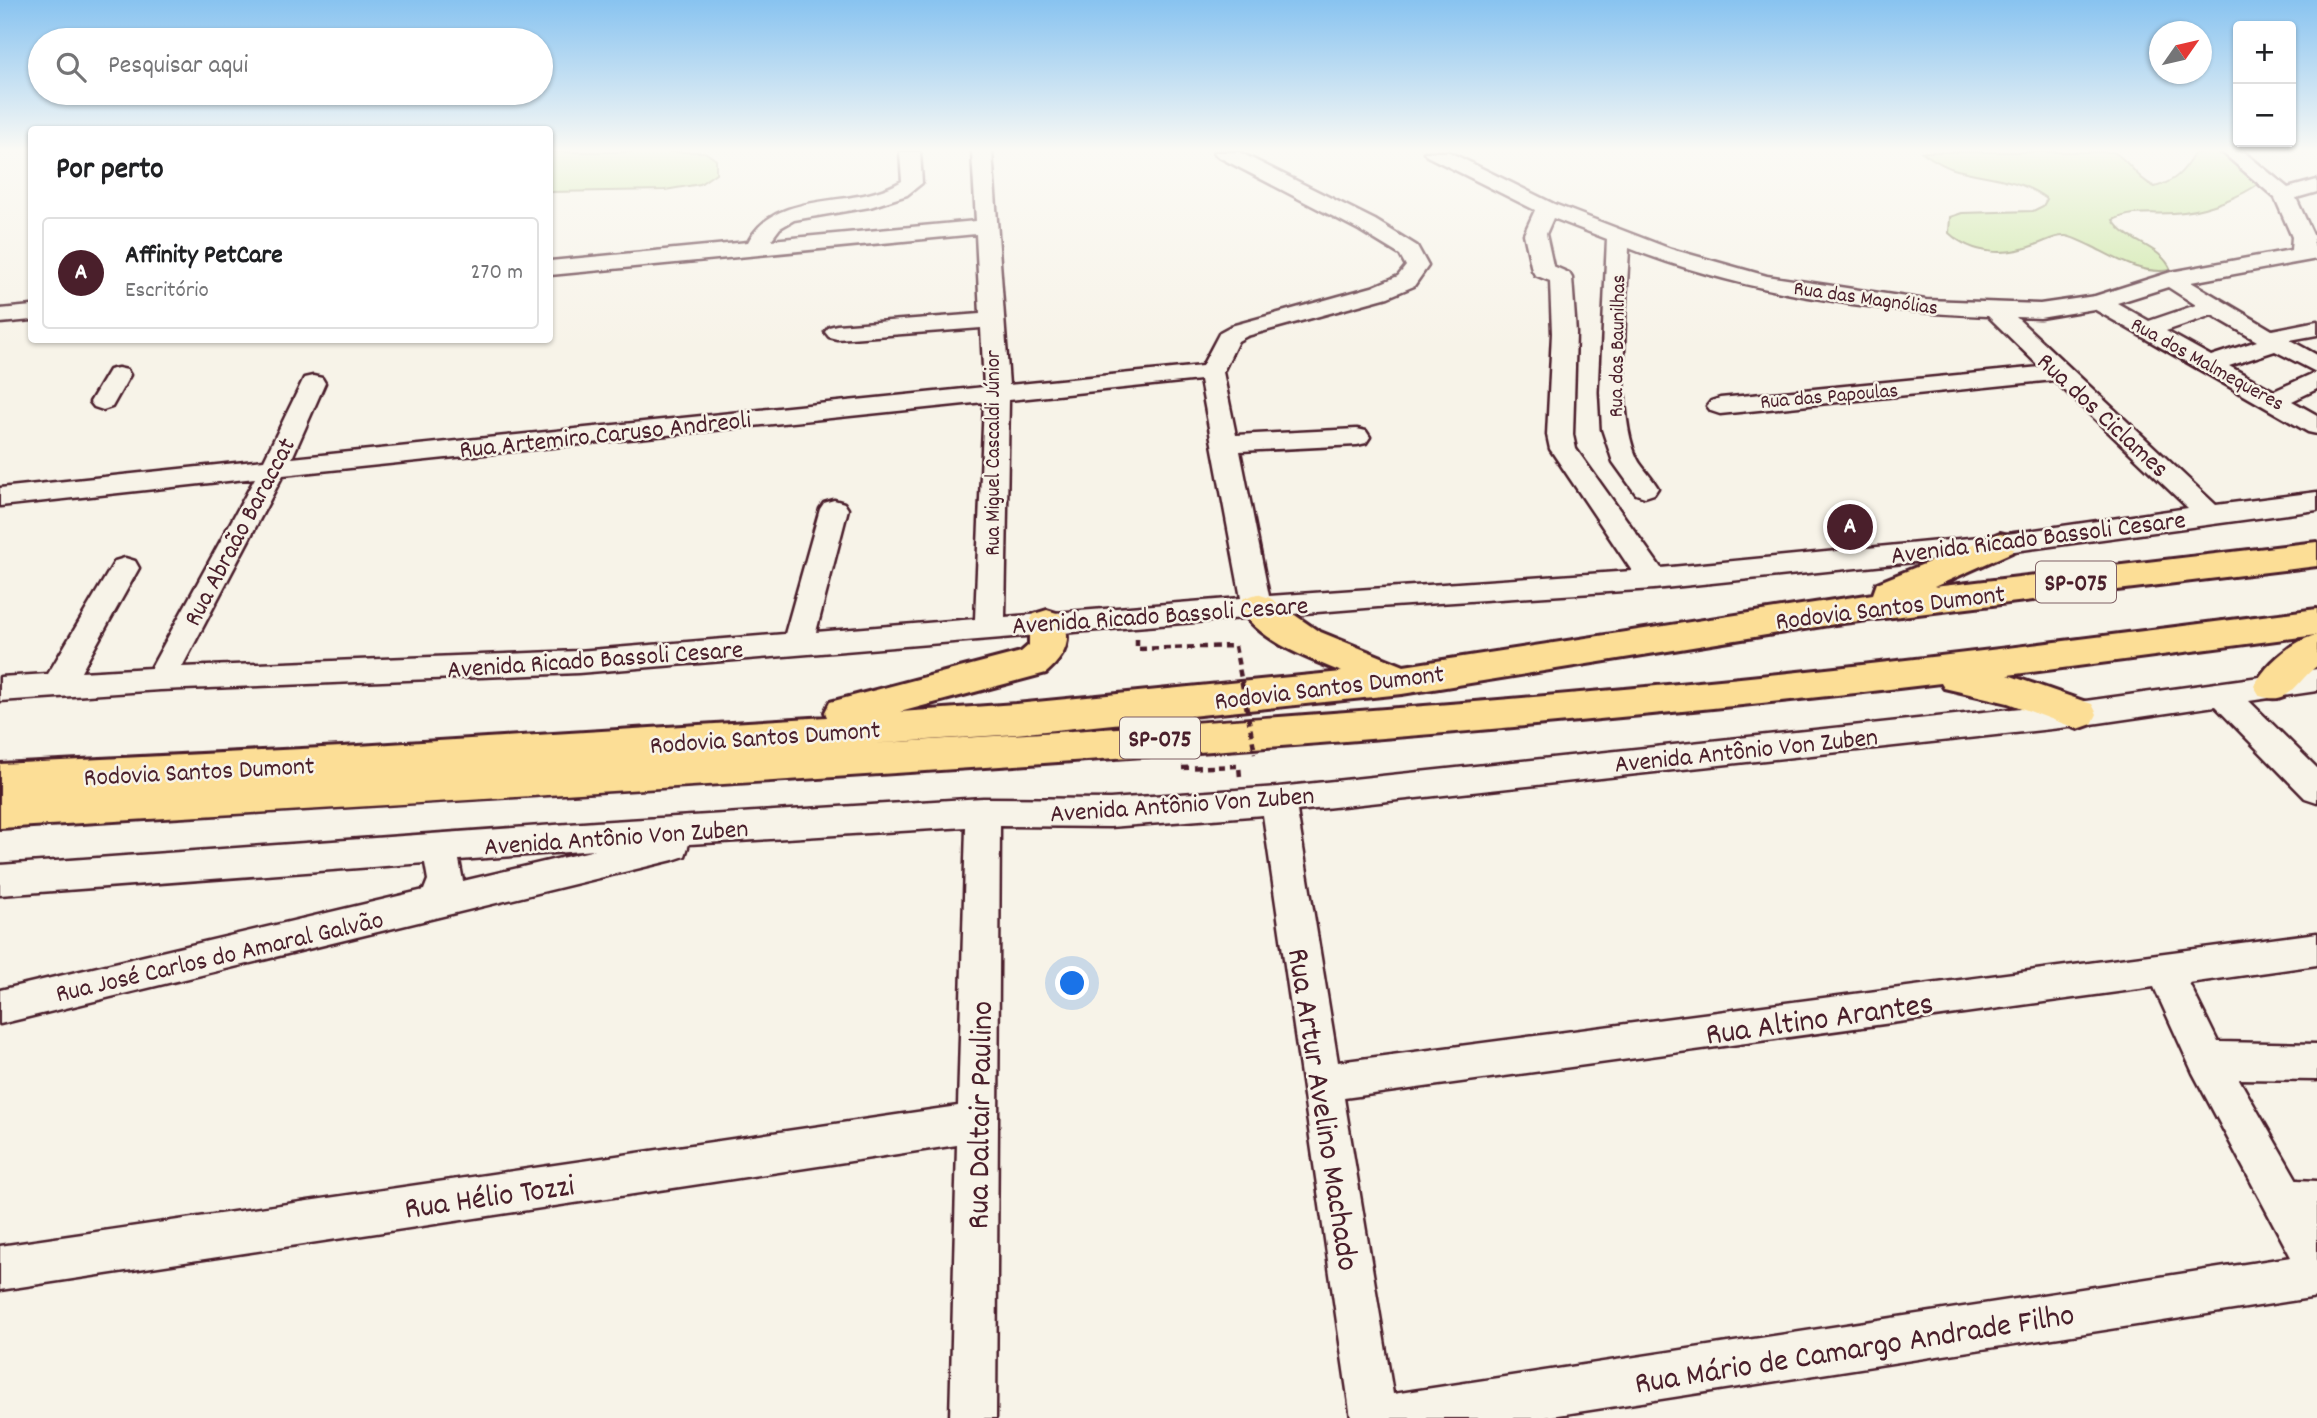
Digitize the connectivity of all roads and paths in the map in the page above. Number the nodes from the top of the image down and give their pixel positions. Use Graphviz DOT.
graph roads {
  1 [pos="780,218"];
  2 [pos="987,218"];
  3 [pos="1354,218"];
  4 [pos="1542,218"];
  5 [pos="1570,218"];
  6 [pos="2294,218"];
  7 [pos="988,226"];
  8 [pos="1618,239"];
  9 [pos="756,249"];
  10 [pos="2309,253"];
  11 [pos="553,268"];
  12 [pos="2317,275"];
  13 [pos="2171,279"];
  14 [pos="2098,302"];
  15 [pos="2214,307"];
  16 [pos="1996,311"];
  17 [pos="28,313"];
  18 [pos="0,316"];
  19 [pos="991,320"];
  20 [pos="2317,328"];
  21 [pos="2148,329"];
  22 [pos="837,332"];
  23 [pos="2276,343"];
  24 [pos="2210,364"];
  25 [pos="2317,365"];
  26 [pos="1211,372"];
  27 [pos="2059,372"];
  28 [pos="118,375"];
  29 [pos="2317,379"];
  30 [pos="313,383"];
  31 [pos="997,393"];
  32 [pos="2275,400"];
  33 [pos="103,402"];
  34 [pos="1720,406"];
  35 [pos="2317,426"];
  36 [pos="1357,437"];
  37 [pos="1227,444"];
  38 [pos="274,468"];
  39 [pos="1645,488"];
  40 [pos="0,497"];
  41 [pos="2317,501"];
  42 [pos="834,509"];
  43 [pos="2212,516"];
  44 [pos="2000,544"];
  45 [pos="2317,554"];
  46 [pos="125,568"];
  47 [pos="1654,579"];
  48 [pos="1257,607"];
  49 [pos="1835,611"];
  50 [pos="2317,622"];
  51 [pos="1047,623"];
  52 [pos="990,628"];
  53 [pos="1148,638"];
  54 [pos="799,644"];
  55 [pos="2317,648"];
  56 [pos="1910,674"];
  57 [pos="160,679"];
  58 [pos="1402,680"];
  59 [pos="2317,680"];
  60 [pos="58,685"];
  61 [pos="2273,686"];
  62 [pos="0,689"];
  63 [pos="2220,692"];
  64 [pos="2078,714"];
  65 [pos="745,737"];
  66 [pos="1255,753"];
  67 [pos="0,780"];
  68 [pos="2317,789"];
  69 [pos="1278,800"];
  70 [pos="0,811"];
  71 [pos="983,812"];
  72 [pos="752,827"];
  73 [pos="439,848"];
  74 [pos="0,880"];
  75 [pos="437,903"];
  76 [pos="2317,949"];
  77 [pos="2165,971"];
  78 [pos="0,1007"];
  79 [pos="2207,1060"];
  80 [pos="2317,1062"];
  81 [pos="1320,1083"];
  82 [pos="977,1123"];
  83 [pos="2301,1201"];
  84 [pos="2317,1265"];
  85 [pos="0,1268"];
  86 [pos="2317,1275"];
  87 [pos="974,1418"];
  88 [pos="1374,1418"];
  89 [pos="1391,1418"];
  1 -- 9 [label="street"];
  2 -- 7 [label="street, Rua Miguel Cascaldi Júnior"];
  3 -- 26 [label="street"];
  4 -- 47 [label="street"];
  5 -- 8 [label="street, Rua das Magnólias"];
  6 -- 10 [label="street"];
  7 -- 9 [label="street"];
  7 -- 19 [label="street, Rua Miguel Cascaldi Júnior"];
  8 -- 16 [label="street, Rua das Magnólias"];
  8 -- 39 [label="street, Rua das Baunilhas"];
  9 -- 11 [label="street"];
  10 -- 12 [label="street"];
  10 -- 13 [label="street, Rua das Magnólias"];
  13 -- 14 [label="street, Rua das Magnólias"];
  13 -- 15 [label="street"];
  14 -- 16 [label="street, Rua das Magnólias"];
  14 -- 21 [label="street, Rua dos Malmequeres"];
  15 -- 21 [label="street"];
  15 -- 23 [label="street"];
  16 -- 27 [label="street, Rua dos Ciclames"];
  17 -- 18 [label="street"];
  19 -- 22 [label="street"];
  19 -- 31 [label="street, Rua Miguel Cascaldi Júnior"];
  20 -- 23 [label="street"];
  21 -- 24 [label="street, Rua dos Malmequeres"];
  23 -- 24 [label="street"];
  23 -- 25 [label="street"];
  24 -- 32 [label="street, Rua dos Malmequeres"];
  26 -- 31 [label="street, Rua Artemiro Caruso Andreoli"];
  26 -- 37 [label="street"];
  27 -- 34 [label="street, Rua das Papoulas"];
  27 -- 43 [label="street, Rua dos Ciclames"];
  28 -- 33 [label="street"];
  29 -- 32 [label="street"];
  30 -- 38 [label="street, Rua Abraão Baraccat"];
  31 -- 38 [label="street, Rua Artemiro Caruso Andreoli"];
  31 -- 52 [label="street, Rua Miguel Cascaldi Júnior"];
  32 -- 35 [label="street, Rua dos Malmequeres"];
  36 -- 37 [label="street"];
  37 -- 48 [label="street"];
  38 -- 40 [label="street, Rua Artemiro Caruso Andreoli"];
  38 -- 57 [label="street, Rua Abraão Baraccat"];
  41 -- 43 [label="street, Avenida Ricado Bassoli Cesare"];
  42 -- 54 [label="street"];
  43 -- 44 [label="street, Avenida Ricado Bassoli Cesare"];
  44 -- 47 [label="street, Avenida Ricado Bassoli Cesare"];
  44 -- 49 [label="highway"];
  45 -- 49 [label="highway, Rodovia Santos Dumont / SP-075"];
  46 -- 60 [label="street"];
  47 -- 48 [label="street, Avenida Ricado Bassoli Cesare"];
  48 -- 51 [label="street, Avenida Ricado Bassoli Cesare"];
  48 -- 58 [label="highway"];
  49 -- 58 [label="highway, Rodovia Santos Dumont / SP-075"];
  50 -- 56 [label="highway, Rodovia Santos Dumont / SP-075"];
  51 -- 52 [label="street, Avenida Ricado Bassoli Cesare"];
  51 -- 65 [label="highway"];
  52 -- 54 [label="street, Avenida Ricado Bassoli Cesare"];
  53 -- 66 [label="path, bridge"];
  54 -- 57 [label="street, Avenida Ricado Bassoli Cesare"];
  55 -- 61 [label="highway"];
  56 -- 64 [label="highway"];
  56 -- 70 [label="highway, Rodovia Santos Dumont / SP-075"];
  57 -- 60 [label="street, Avenida Ricado Bassoli Cesare"];
  58 -- 65 [label="highway, Rodovia Santos Dumont / SP-075"];
  59 -- 61 [label="street, Avenida Antônio Von Zuben"];
  60 -- 62 [label="street, Avenida Ricado Bassoli Cesare"];
  61 -- 63 [label="street, Avenida Antônio Von Zuben"];
  63 -- 64 [label="street, Avenida Antônio Von Zuben"];
  63 -- 68 [label="street"];
  64 -- 69 [label="street, Avenida Antônio Von Zuben"];
  65 -- 67 [label="highway, Rodovia Santos Dumont / SP-075"];
  69 -- 71 [label="street, Avenida Antônio Von Zuben"];
  69 -- 81 [label="street, Rua Artur Avelino Machado"];
  71 -- 72 [label="street, Avenida Antônio Von Zuben"];
  71 -- 82 [label="street, Rua Daltair Paulino"];
  72 -- 73 [label="street, Avenida Antônio Von Zuben"];
  72 -- 75 [label="street, Rua José Carlos do Amaral Galvão"];
  73 -- 74 [label="street, Avenida Antônio Von Zuben"];
  73 -- 75 [label="street"];
  75 -- 78 [label="street, Rua José Carlos do Amaral Galvão"];
  76 -- 77 [label="street, Rua Altino Arantes"];
  77 -- 79 [label="street"];
  77 -- 81 [label="street, Rua Altino Arantes"];
  79 -- 80 [label="street"];
  79 -- 83 [label="street"];
  81 -- 88 [label="street, Rua Artur Avelino Machado"];
  82 -- 85 [label="street, Rua Hélio Tozzi"];
  82 -- 87 [label="street, Rua Daltair Paulino"];
  83 -- 84 [label="street"];
  86 -- 89 [label="street, Rua Mário de Camargo Andrade Filho"];
}
